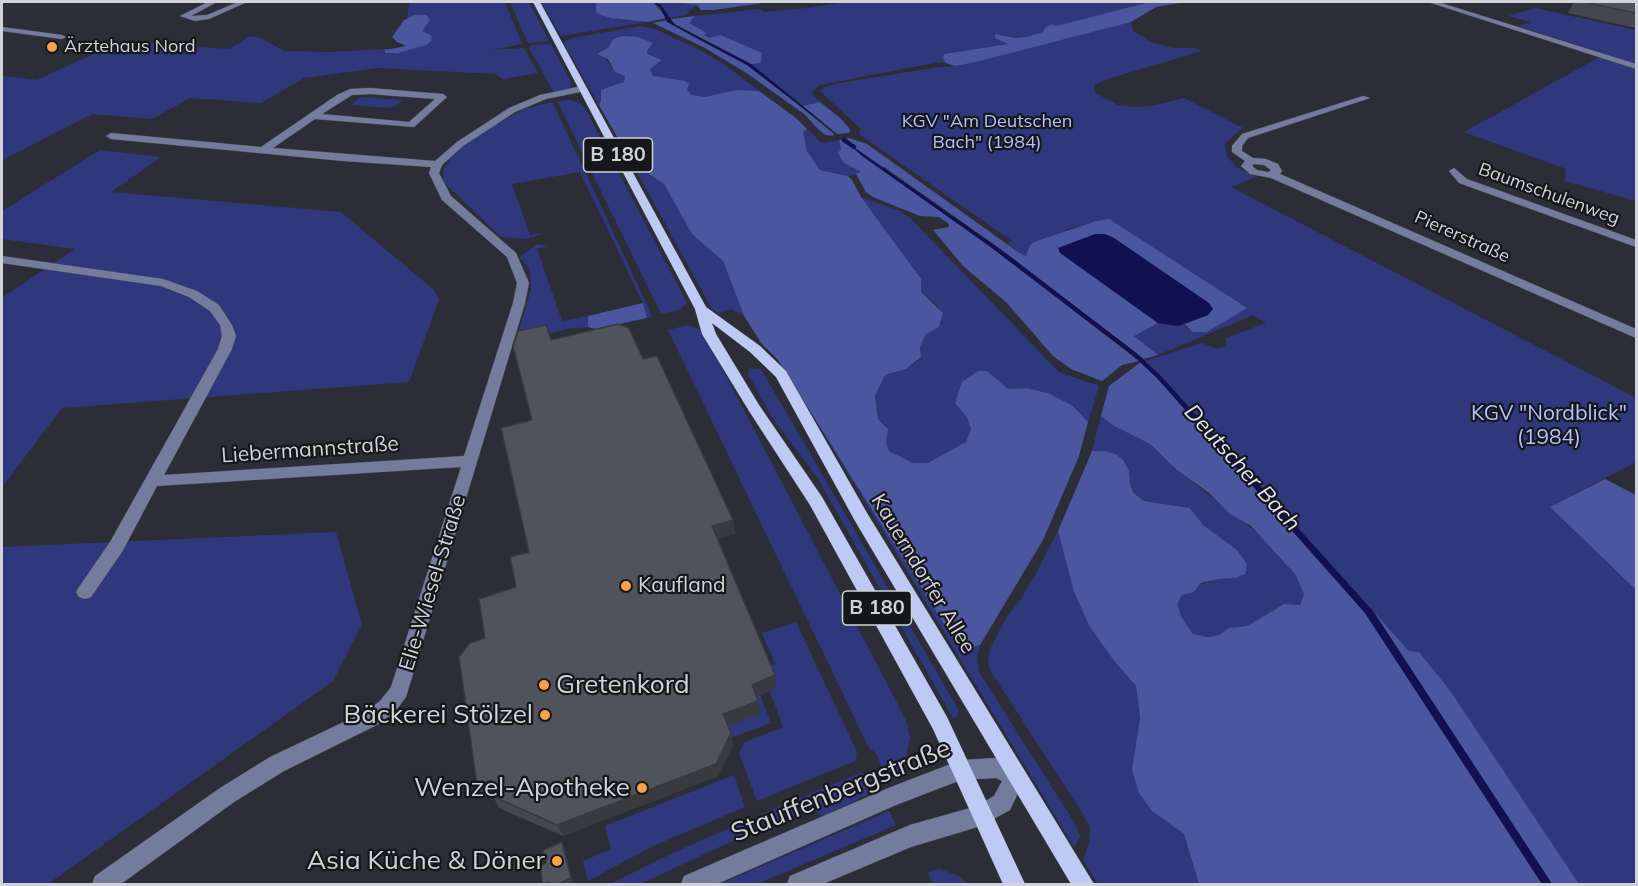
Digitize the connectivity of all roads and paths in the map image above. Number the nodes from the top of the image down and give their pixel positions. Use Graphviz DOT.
graph roads {
  1 [pos="213,2"];
  2 [pos="243,2"];
  3 [pos="536,2"];
  4 [pos="1432,2"];
  5 [pos="2,29"];
  6 [pos="62,37"];
  7 [pos="1636,67"];
  8 [pos="584,92"];
  9 [pos="1366,98"];
  10 [pos="314,116"];
  11 [pos="111,136"];
  12 [pos="264,150"];
  13 [pos="437,164"];
  14 [pos="1454,171"];
  15 [pos="1636,244"];
  16 [pos="2,259"];
  17 [pos="701,309"];
  18 [pos="1636,334"];
  19 [pos="470,461"];
  20 [pos="152,481"];
  21 [pos="85,592"];
  22 [pos="961,770"];
  23 [pos="1016,776"];
  24 [pos="981,815"];
  25 [pos="103,885"];
  26 [pos="692,885"];
  27 [pos="798,885"];
  28 [pos="1014,885"];
  29 [pos="1083,885"];
  1 -- 2 [label="street"];
  3 -- 8 [label="main road, Kauerndorfer Allee / B 180"];
  4 -- 7 [label="street"];
  5 -- 6 [label="street"];
  8 -- 13 [label="street"];
  8 -- 17 [label="main road, Kauerndorfer Allee / B 180"];
  9 -- 18 [label="street, Piererstraße"];
  10 -- 10 [label="street"];
  10 -- 12 [label="street"];
  11 -- 12 [label="street"];
  12 -- 13 [label="street"];
  13 -- 19 [label="street, Elie-Wiesel-Straße"];
  14 -- 15 [label="street, Baumschulenweg"];
  16 -- 20 [label="street"];
  17 -- 22 [label="main road, Kauerndorfer Allee / B 180"];
  17 -- 23 [label="main road, Kauerndorfer Allee / B 180"];
  19 -- 20 [label="street, Liebermannstraße"];
  19 -- 25 [label="street, Elie-Wiesel-Straße"];
  20 -- 21 [label="street"];
  22 -- 23 [label="street, Stauffenbergstraße"];
  22 -- 24 [label="main road, Kauerndorfer Allee / B 180"];
  22 -- 26 [label="street, Stauffenbergstraße"];
  23 -- 24 [label="street"];
  23 -- 29 [label="main road, Kauerndorfer Allee / B 180"];
  24 -- 27 [label="street"];
  24 -- 28 [label="main road, Kauerndorfer Allee / B 180"];
}
